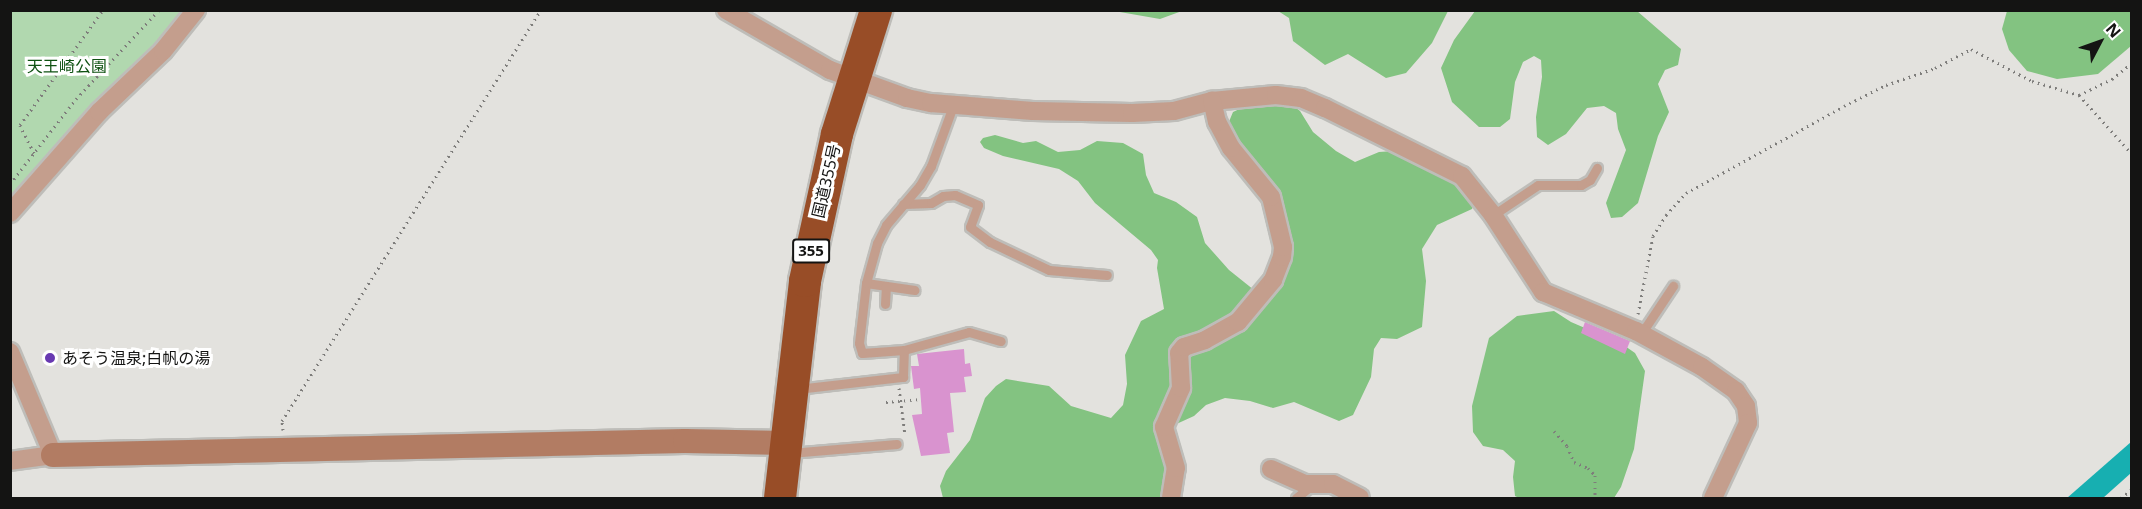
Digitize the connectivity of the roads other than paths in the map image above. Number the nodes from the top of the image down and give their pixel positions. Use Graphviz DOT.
graph roads {
  1 [pos="196,10"];
  2 [pos="726,10"];
  3 [pos="876,10"];
  4 [pos="852,79"];
  5 [pos="1212,101"];
  6 [pos="953,106"];
  7 [pos="1597,168"];
  8 [pos="903,204"];
  9 [pos="10,213"];
  10 [pos="1493,215"];
  11 [pos="1107,275"];
  12 [pos="866,283"];
  13 [pos="886,286"];
  14 [pos="1673,286"];
  15 [pos="914,290"];
  16 [pos="885,304"];
  17 [pos="1638,332"];
  18 [pos="1001,340"];
  19 [pos="904,350"];
  20 [pos="10,352"];
  21 [pos="792,390"];
  22 [pos="897,444"];
  23 [pos="785,448"];
  24 [pos="52,455"];
  25 [pos="10,461"];
  26 [pos="1271,469"];
  27 [pos="1313,485"];
  28 [pos="780,498"];
  29 [pos="1171,498"];
  30 [pos="1296,498"];
  31 [pos="1360,498"];
  32 [pos="1713,498"];
  1 -- 9 [label="street"];
  2 -- 4 [label="street"];
  3 -- 4 [label="highway, 国道355号 / 355"];
  4 -- 6 [label="street"];
  4 -- 21 [label="highway, 国道355号 / 355"];
  5 -- 6 [label="street"];
  5 -- 10 [label="street"];
  5 -- 29 [label="street"];
  6 -- 8 [label="lane"];
  7 -- 10 [label="lane"];
  8 -- 11 [label="lane"];
  8 -- 12 [label="lane"];
  10 -- 17 [label="street"];
  12 -- 13 [label="lane"];
  12 -- 19 [label="lane"];
  13 -- 15 [label="lane"];
  13 -- 16 [label="lane"];
  14 -- 17 [label="lane"];
  17 -- 32 [label="street"];
  18 -- 19 [label="lane"];
  19 -- 21 [label="lane"];
  20 -- 24 [label="street"];
  21 -- 23 [label="highway, 国道355号 / 355"];
  22 -- 23 [label="lane"];
  23 -- 24 [label="street"];
  23 -- 28 [label="highway, 国道355号 / 355"];
  24 -- 25 [label="street"];
  26 -- 27 [label="street"];
  27 -- 30 [label="lane"];
  27 -- 31 [label="street"];
}
